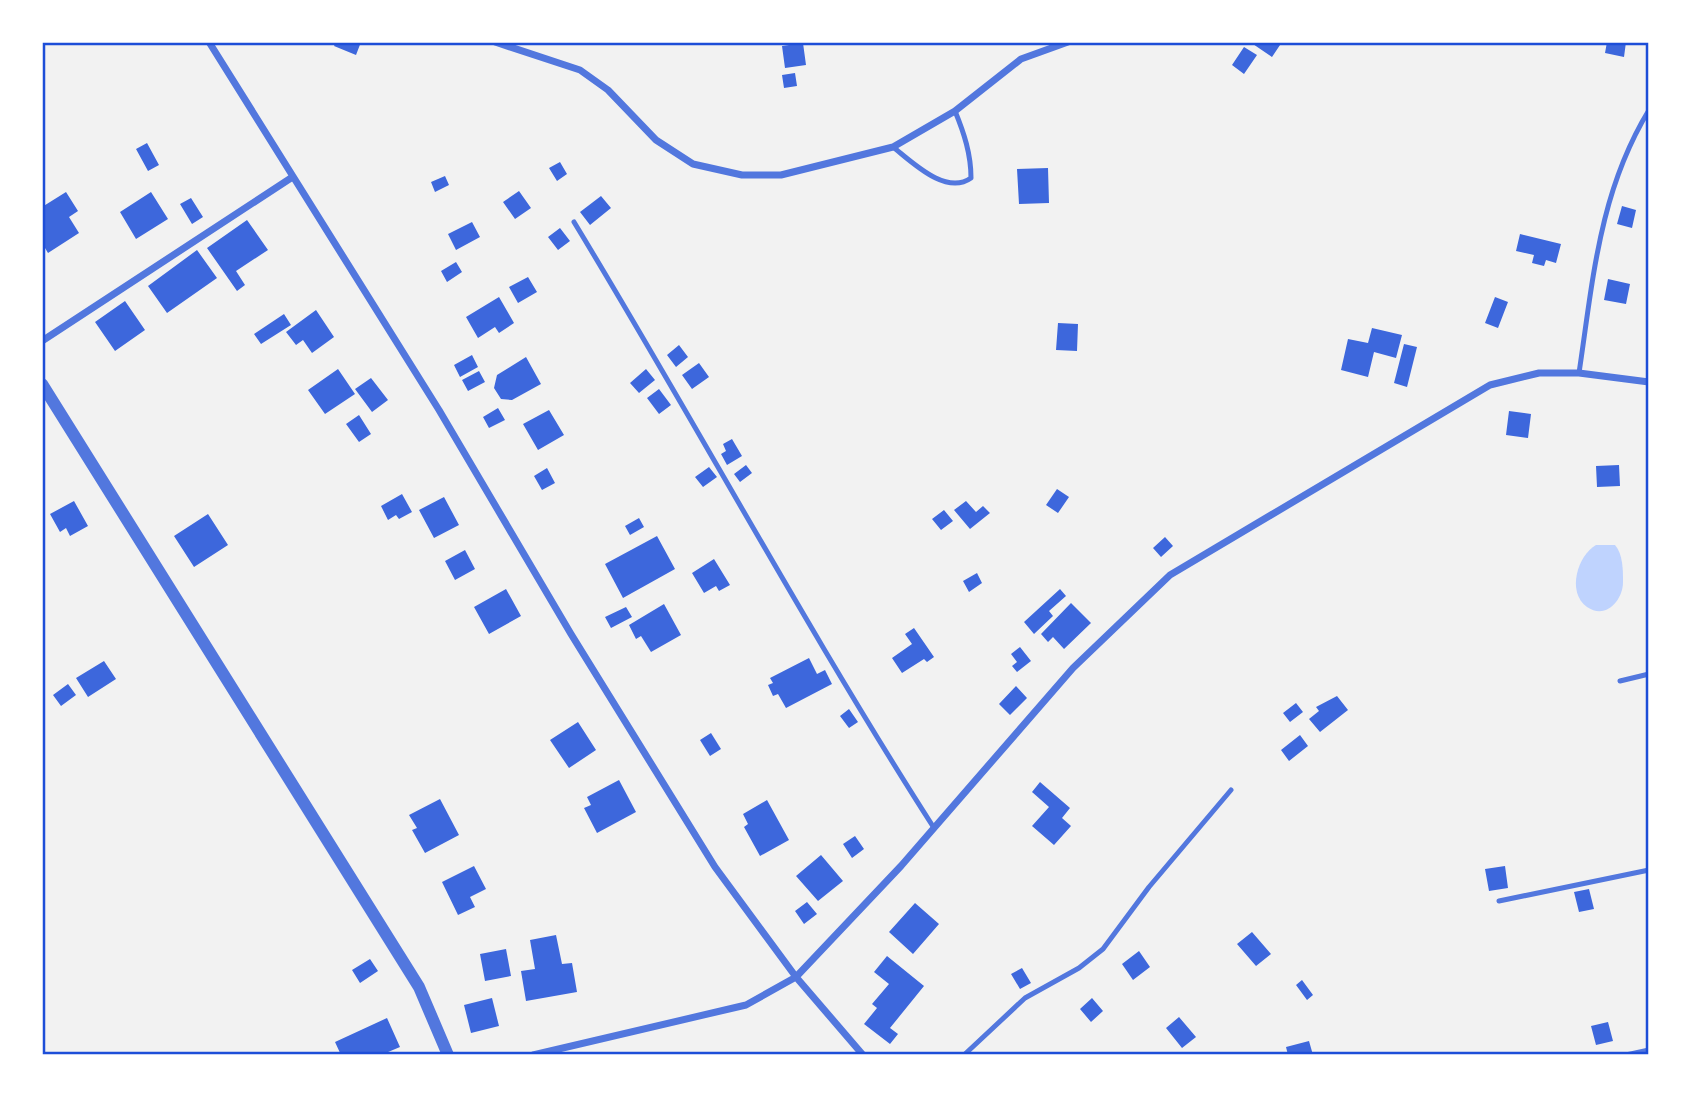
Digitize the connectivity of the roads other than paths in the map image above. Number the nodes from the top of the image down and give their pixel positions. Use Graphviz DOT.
graph roads {
  1 [pos="209,42"];
  2 [pos="495,42"];
  3 [pos="1068,42"];
  4 [pos="1649,110"];
  5 [pos="955,111"];
  6 [pos="893,147"];
  7 [pos="291,177"];
  8 [pos="574,222"];
  9 [pos="42,341"];
  10 [pos="1578,373"];
  11 [pos="1649,382"];
  12 [pos="42,384"];
  13 [pos="1649,674"];
  14 [pos="1620,681"];
  15 [pos="1231,790"];
  16 [pos="934,828"];
  17 [pos="1649,870"];
  18 [pos="1499,901"];
  19 [pos="796,977"];
  20 [pos="1649,1050"];
  21 [pos="448,1055"];
  22 [pos="533,1055"];
  23 [pos="863,1055"];
  24 [pos="964,1055"];
  25 [pos="1626,1055"];
  1 -- 7 [label="street"];
  2 -- 6 [label="street"];
  3 -- 5 [label="street"];
  4 -- 10 [label="lane"];
  5 -- 6 [label="street"];
  5 -- 6 [label="lane"];
  7 -- 9 [label="street"];
  7 -- 19 [label="street"];
  8 -- 16 [label="lane"];
  10 -- 11 [label="street"];
  10 -- 16 [label="street"];
  12 -- 21 [label="street"];
  13 -- 14 [label="lane"];
  15 -- 24 [label="lane"];
  16 -- 19 [label="street"];
  17 -- 18 [label="lane"];
  19 -- 22 [label="street"];
  19 -- 23 [label="street"];
  20 -- 25 [label="lane"];
}
